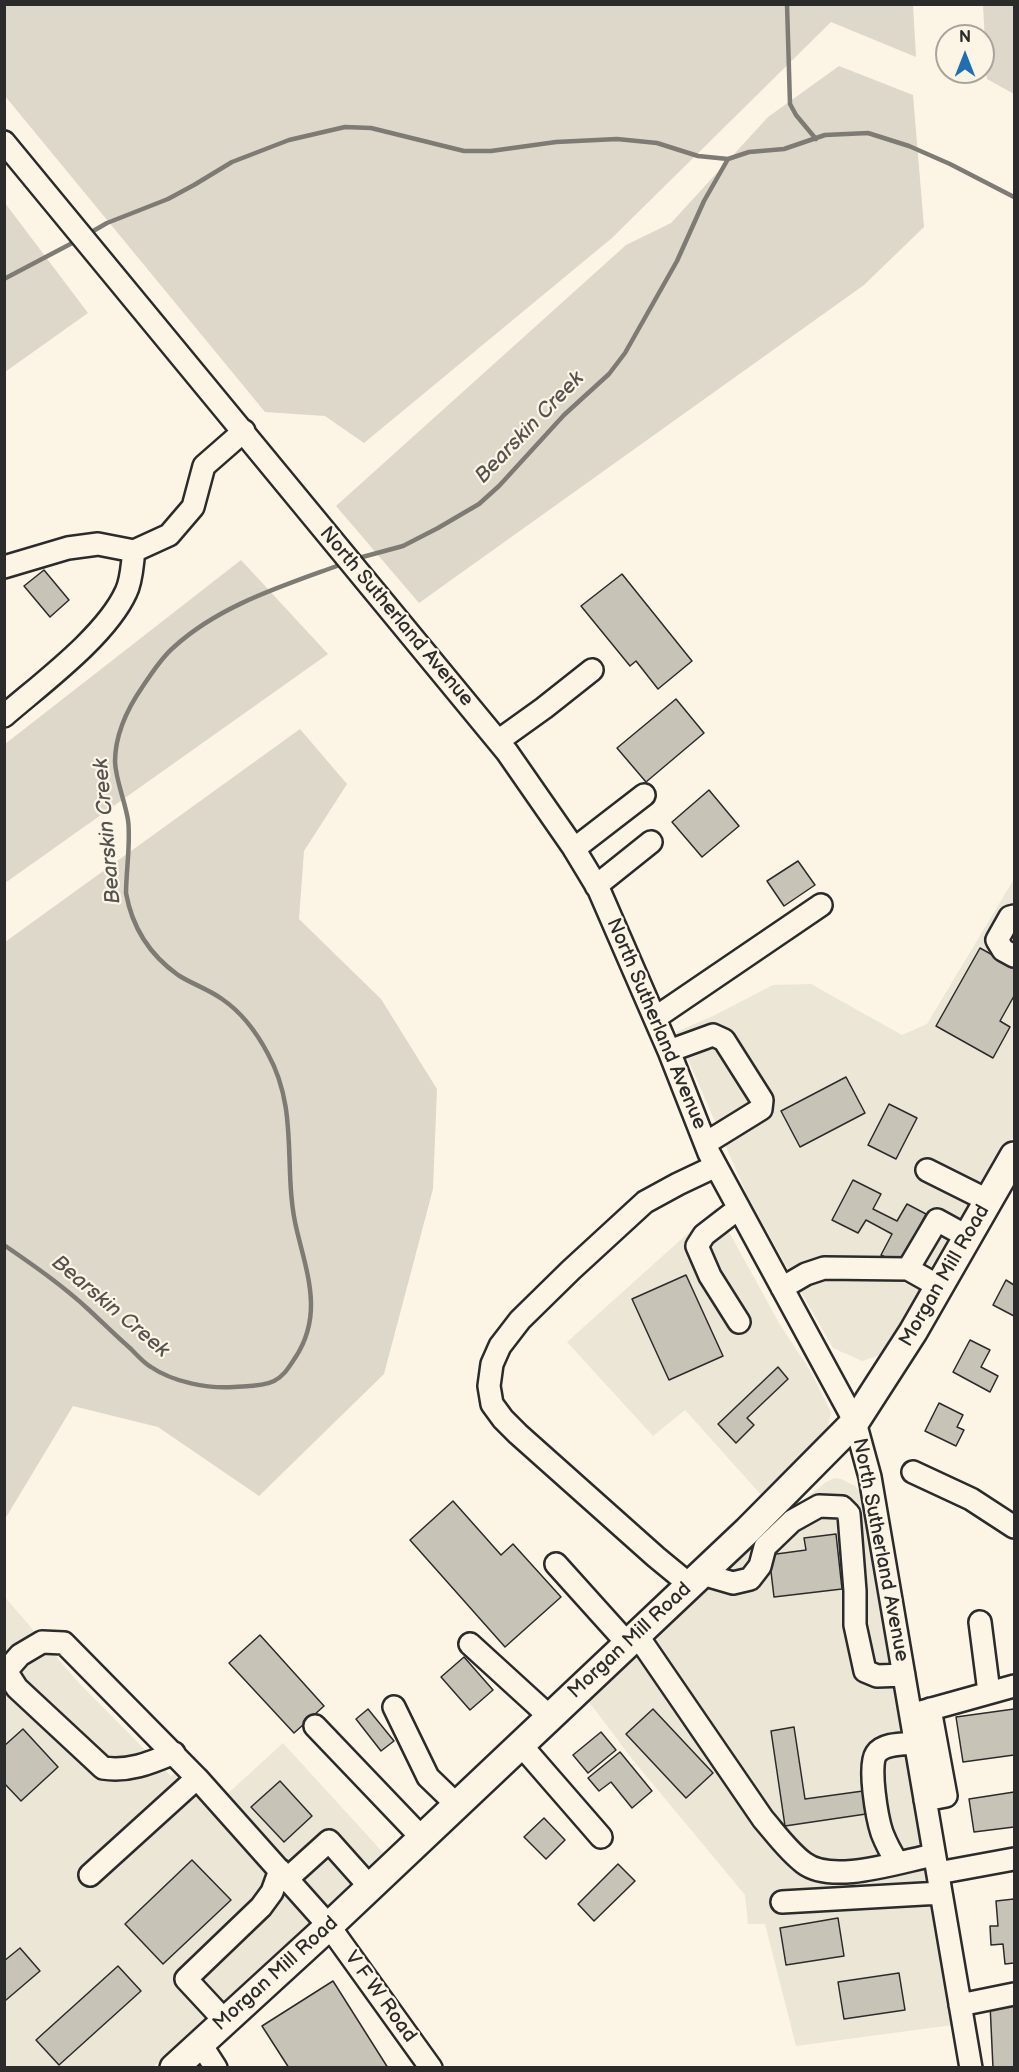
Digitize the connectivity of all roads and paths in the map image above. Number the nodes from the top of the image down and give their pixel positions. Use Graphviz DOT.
graph roads {
  1 [pos="4,142"];
  2 [pos="244,431"];
  3 [pos="134,551"];
  4 [pos="4,567"];
  5 [pos="592,670"];
  6 [pos="4,716"];
  7 [pos="498,741"];
  8 [pos="644,795"];
  9 [pos="651,842"];
  10 [pos="574,849"];
  11 [pos="596,886"];
  12 [pos="821,905"];
  13 [pos="1014,916"];
  14 [pos="1014,956"];
  15 [pos="655,1018"];
  16 [pos="669,1051"];
  17 [pos="705,1143"];
  18 [pos="1014,1157"];
  19 [pos="716,1166"];
  20 [pos="927,1170"];
  21 [pos="989,1201"];
  22 [pos="739,1208"];
  23 [pos="969,1237"];
  24 [pos="908,1269"];
  25 [pos="940,1287"];
  26 [pos="782,1288"];
  27 [pos="738,1322"];
  28 [pos="855,1422"];
  29 [pos="913,1472"];
  30 [pos="795,1483"];
  31 [pos="819,1506"];
  32 [pos="1014,1527"];
  33 [pos="556,1564"];
  34 [pos="696,1579"];
  35 [pos="980,1622"];
  36 [pos="633,1639"];
  37 [pos="470,1644"];
  38 [pos="904,1675"];
  39 [pos="1014,1686"];
  40 [pos="989,1692"];
  41 [pos="394,1707"];
  42 [pos="920,1712"];
  43 [pos="550,1717"];
  44 [pos="315,1726"];
  45 [pos="915,1743"];
  46 [pos="520,1745"];
  47 [pos="174,1753"];
  48 [pos="197,1778"];
  49 [pos="925,1800"];
  50 [pos="457,1805"];
  51 [pos="601,1837"];
  52 [pos="422,1838"];
  53 [pos="1014,1859"];
  54 [pos="897,1862"];
  55 [pos="284,1874"];
  56 [pos="938,1874"];
  57 [pos="90,1875"];
  58 [pos="370,1887"];
  59 [pos="782,1902"];
  60 [pos="329,1926"];
  61 [pos="1014,1994"];
  62 [pos="960,2005"];
  63 [pos="225,2021"];
  64 [pos="200,2043"];
  65 [pos="174,2067"];
  66 [pos="216,2067"];
  67 [pos="431,2067"];
  68 [pos="971,2067"];
  1 -- 2 [label="street, North Sutherland Avenue"];
  2 -- 3 [label="street"];
  2 -- 7 [label="street, North Sutherland Avenue"];
  3 -- 4 [label="street"];
  3 -- 6 [label="street"];
  5 -- 7 [label="street"];
  7 -- 10 [label="street, North Sutherland Avenue"];
  8 -- 10 [label="street"];
  9 -- 11 [label="street"];
  10 -- 11 [label="street, North Sutherland Avenue"];
  11 -- 15 [label="street, North Sutherland Avenue"];
  12 -- 15 [label="street"];
  13 -- 14 [label="street"];
  15 -- 16 [label="street, North Sutherland Avenue"];
  16 -- 17 [label="street, North Sutherland Avenue"];
  16 -- 17 [label="street"];
  17 -- 19 [label="street, North Sutherland Avenue"];
  18 -- 21 [label="main road, Morgan Mill Road"];
  19 -- 22 [label="street, North Sutherland Avenue"];
  19 -- 34 [label="street"];
  20 -- 21 [label="street"];
  21 -- 23 [label="main road, Morgan Mill Road"];
  22 -- 26 [label="street, North Sutherland Avenue"];
  22 -- 27 [label="street"];
  23 -- 24 [label="street"];
  23 -- 25 [label="main road, Morgan Mill Road"];
  24 -- 25 [label="street"];
  24 -- 26 [label="street"];
  25 -- 28 [label="main road, Morgan Mill Road"];
  26 -- 28 [label="street, North Sutherland Avenue"];
  28 -- 30 [label="main road, Morgan Mill Road"];
  28 -- 38 [label="street, North Sutherland Avenue"];
  29 -- 32 [label="street"];
  30 -- 31 [label="street"];
  30 -- 34 [label="main road, Morgan Mill Road"];
  31 -- 34 [label="street"];
  31 -- 38 [label="street"];
  33 -- 36 [label="street"];
  34 -- 36 [label="main road, Morgan Mill Road"];
  35 -- 40 [label="street"];
  36 -- 43 [label="main road, Morgan Mill Road"];
  36 -- 54 [label="street"];
  37 -- 43 [label="street"];
  38 -- 42 [label="street, North Sutherland Avenue"];
  39 -- 40 [label="street"];
  40 -- 42 [label="street"];
  41 -- 50 [label="street"];
  42 -- 45 [label="street, North Sutherland Avenue"];
  42 -- 49 [label="street"];
  43 -- 46 [label="main road, Morgan Mill Road"];
  44 -- 52 [label="street"];
  45 -- 49 [label="street, North Sutherland Avenue"];
  45 -- 54 [label="street"];
  46 -- 50 [label="main road, Morgan Mill Road"];
  46 -- 51 [label="street"];
  47 -- 47 [label="street, V F W Road"];
  47 -- 48 [label="street, V F W Road"];
  48 -- 55 [label="street, V F W Road"];
  48 -- 57 [label="street"];
  49 -- 56 [label="street, North Sutherland Avenue"];
  50 -- 52 [label="main road, Morgan Mill Road"];
  52 -- 58 [label="main road, Morgan Mill Road"];
  53 -- 56 [label="street"];
  54 -- 56 [label="street"];
  55 -- 58 [label="street"];
  55 -- 60 [label="street, V F W Road"];
  55 -- 63 [label="street"];
  56 -- 59 [label="street"];
  56 -- 62 [label="street, North Sutherland Avenue"];
  58 -- 60 [label="main road, Morgan Mill Road"];
  60 -- 63 [label="main road, Morgan Mill Road"];
  60 -- 67 [label="street, V F W Road"];
  61 -- 62 [label="street"];
  62 -- 68 [label="street, North Sutherland Avenue"];
  63 -- 64 [label="main road, Morgan Mill Road"];
  64 -- 65 [label="main road, Morgan Mill Road"];
  64 -- 66 [label="street"];
}
